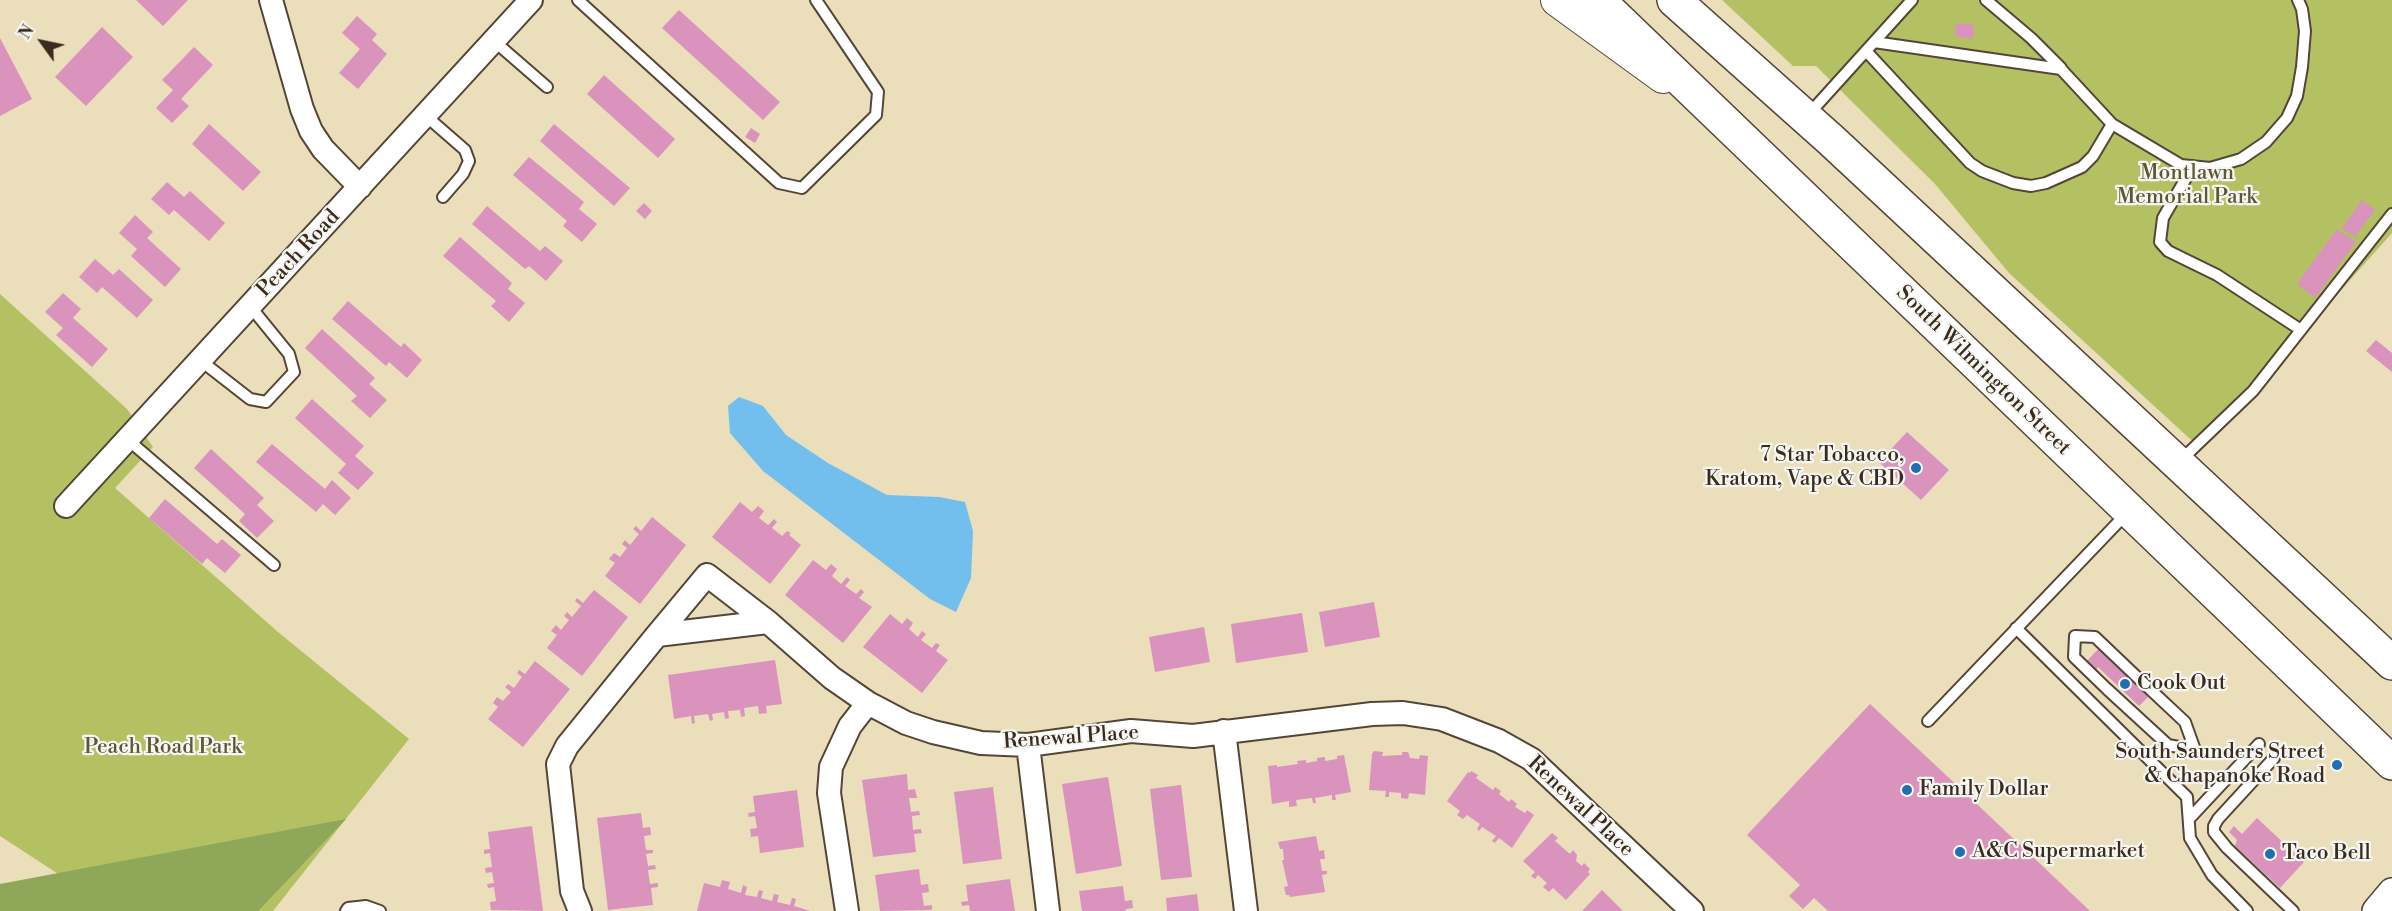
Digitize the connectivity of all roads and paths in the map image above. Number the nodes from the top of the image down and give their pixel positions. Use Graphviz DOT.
graph roads {
  1 [pos="271,0"];
  2 [pos="579,0"];
  3 [pos="816,0"];
  4 [pos="1557,0"];
  5 [pos="1598,0"];
  6 [pos="1674,0"];
  7 [pos="1912,0"];
  8 [pos="1986,0"];
  9 [pos="2298,0"];
  10 [pos="528,1"];
  11 [pos="494,41"];
  12 [pos="1874,42"];
  13 [pos="1866,51"];
  14 [pos="2061,69"];
  15 [pos="547,87"];
  16 [pos="426,116"];
  17 [pos="1806,117"];
  18 [pos="1721,120"];
  19 [pos="2112,124"];
  20 [pos="2193,166"];
  21 [pos="360,187"];
  22 [pos="443,197"];
  23 [pos="2392,214"];
  24 [pos="250,306"];
  25 [pos="2301,330"];
  26 [pos="200,360"];
  27 [pos="127,439"];
  28 [pos="2178,463"];
  29 [pos="66,506"];
  30 [pos="2130,511"];
  31 [pos="274,565"];
  32 [pos="768,622"];
  33 [pos="2016,628"];
  34 [pos="657,635"];
  35 [pos="2075,636"];
  36 [pos="2392,663"];
  37 [pos="868,703"];
  38 [pos="1928,721"];
  39 [pos="1224,731"];
  40 [pos="2259,744"];
  41 [pos="1028,745"];
  42 [pos="2274,758"];
  43 [pos="2392,763"];
  44 [pos="2189,819"];
  45 [pos="346,911"];
  46 [pos="380,911"];
  47 [pos="580,911"];
  48 [pos="847,911"];
  49 [pos="1048,911"];
  50 [pos="1246,911"];
  51 [pos="1692,911"];
  52 [pos="2247,911"];
  53 [pos="2293,911"];
  1 -- 21 [label="street"];
  2 -- 3 [label="lane"];
  4 -- 18 [label="main road, South Wilmington Street"];
  5 -- 18 [label="highway"];
  6 -- 17 [label="highway"];
  7 -- 12 [label="lane"];
  8 -- 14 [label="lane"];
  9 -- 20 [label="lane"];
  10 -- 11 [label="street, Peach Road"];
  11 -- 15 [label="lane"];
  11 -- 16 [label="street, Peach Road"];
  12 -- 13 [label="lane"];
  12 -- 14 [label="lane"];
  13 -- 17 [label="lane"];
  13 -- 19 [label="lane"];
  14 -- 19 [label="lane"];
  16 -- 21 [label="street, Peach Road"];
  16 -- 22 [label="lane"];
  17 -- 28 [label="highway"];
  18 -- 30 [label="highway, South Wilmington Street"];
  19 -- 20 [label="lane"];
  20 -- 25 [label="lane"];
  21 -- 24 [label="street, Peach Road"];
  23 -- 25 [label="lane"];
  24 -- 26 [label="street, Peach Road"];
  24 -- 26 [label="lane"];
  25 -- 28 [label="lane"];
  26 -- 27 [label="street, Peach Road"];
  27 -- 29 [label="street, Peach Road"];
  27 -- 31 [label="lane"];
  28 -- 36 [label="highway"];
  30 -- 33 [label="lane"];
  30 -- 43 [label="highway, South Wilmington Street"];
  32 -- 34 [label="street"];
  32 -- 34 [label="street, Renewal Place"];
  32 -- 37 [label="street, Renewal Place"];
  33 -- 38 [label="lane"];
  33 -- 44 [label="lane"];
  34 -- 47 [label="street"];
  35 -- 35 [label="lane"];
  37 -- 41 [label="street, Renewal Place"];
  37 -- 48 [label="street"];
  39 -- 41 [label="street, Renewal Place"];
  39 -- 50 [label="street"];
  39 -- 51 [label="street, Renewal Place"];
  40 -- 44 [label="lane"];
  41 -- 49 [label="street"];
  42 -- 53 [label="lane"];
  44 -- 52 [label="lane"];
  45 -- 46 [label="lane"];
}
